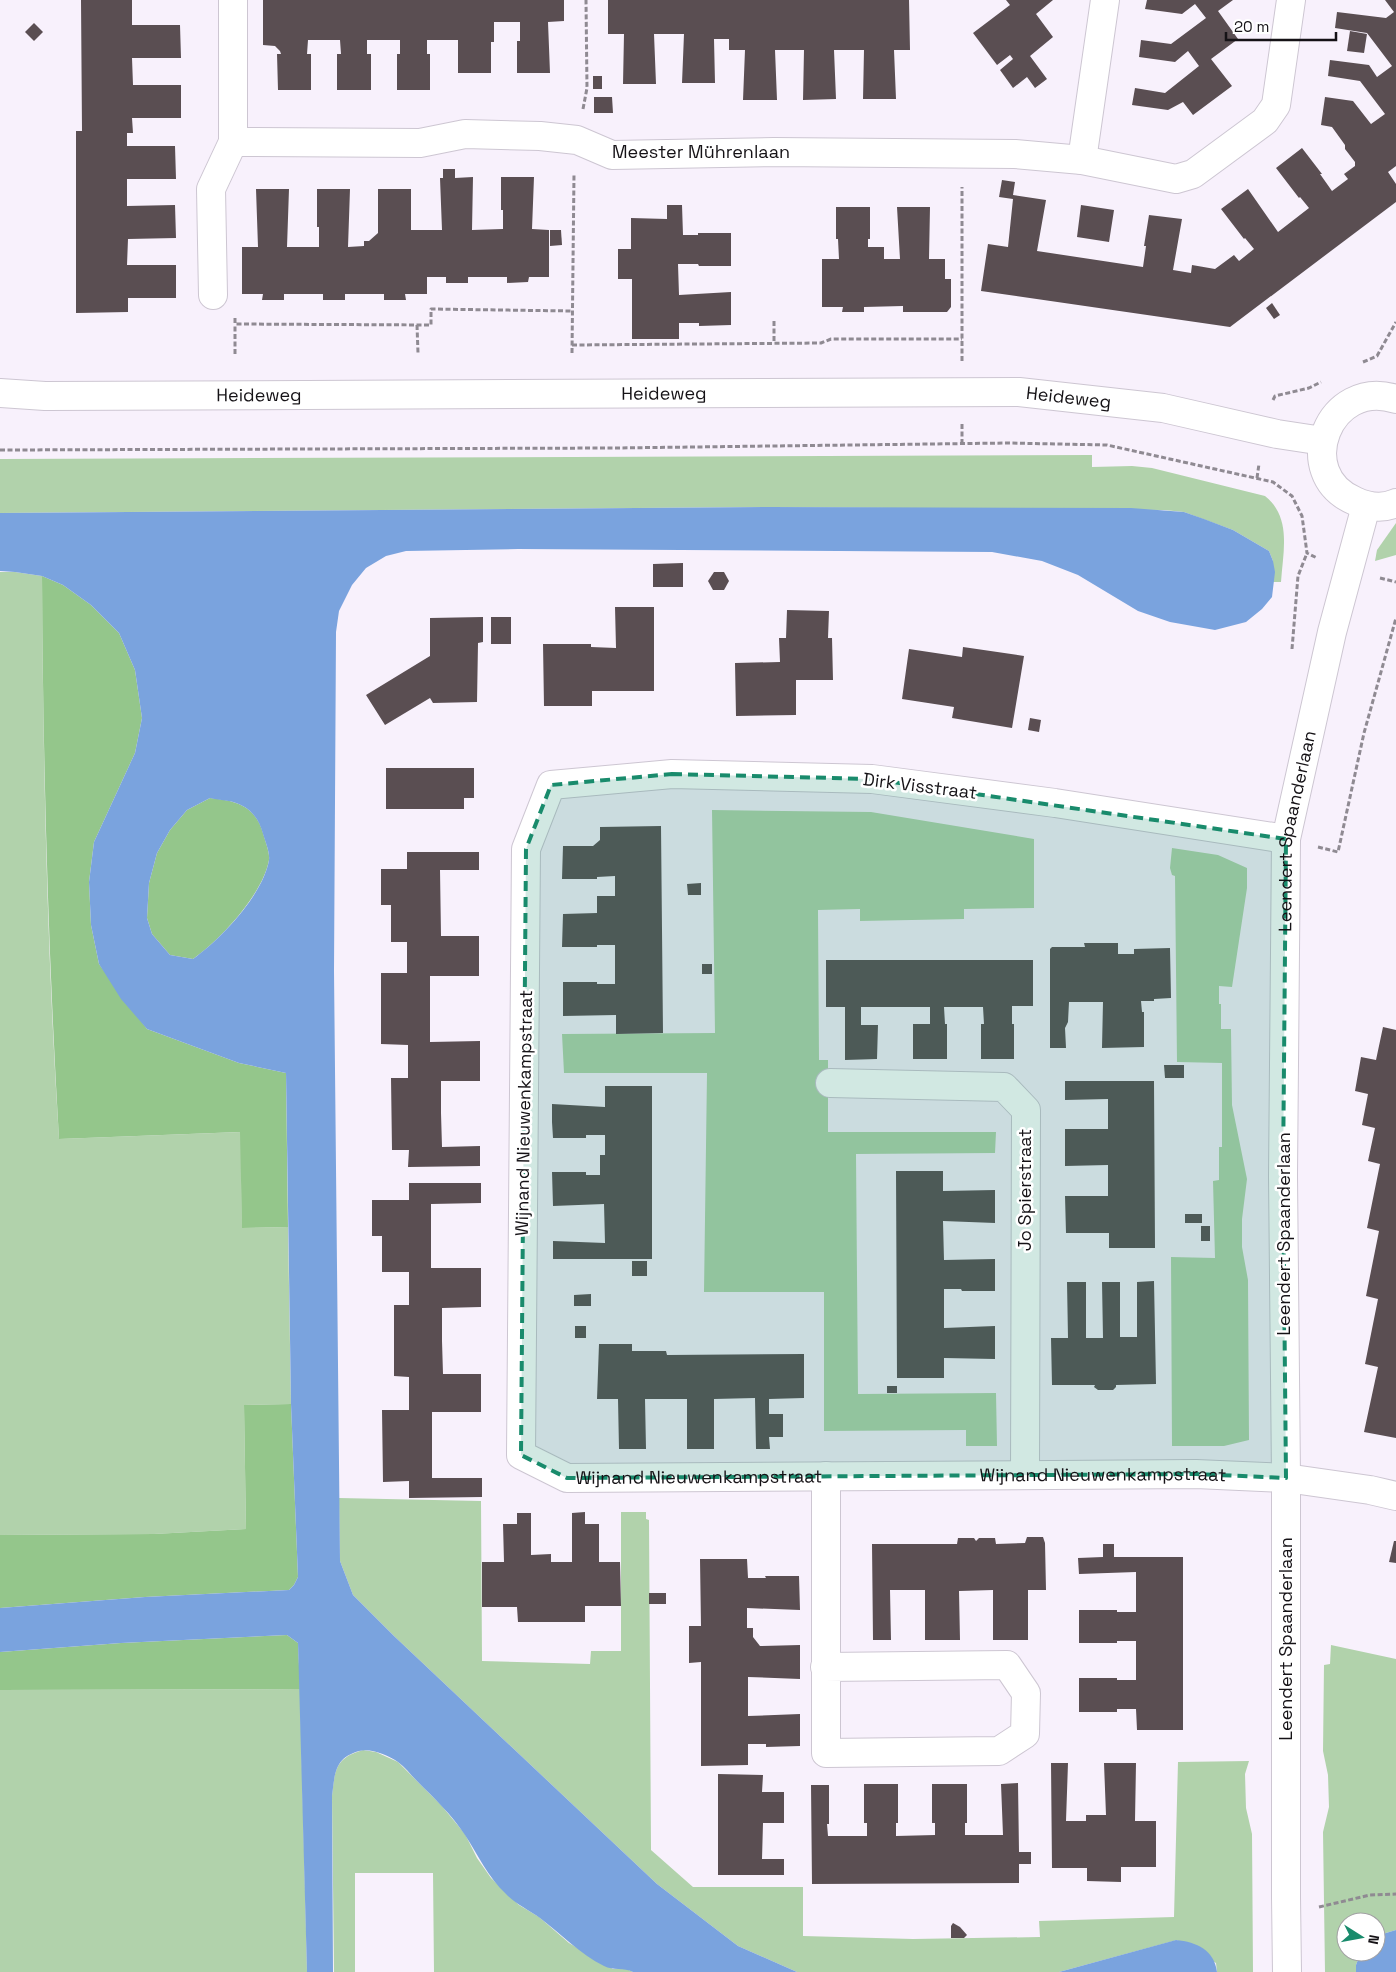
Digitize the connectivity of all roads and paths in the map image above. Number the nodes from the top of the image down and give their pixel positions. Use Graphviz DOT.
graph roads {
  1 [pos="232,0"];
  2 [pos="1105,0"];
  3 [pos="1292,0"];
  4 [pos="233,142"];
  5 [pos="962,154"];
  6 [pos="1082,160"];
  7 [pos="213,295"];
  8 [pos="572,311"];
  9 [pos="774,321"];
  10 [pos="235,324"];
  11 [pos="418,325"];
  12 [pos="962,339"];
  13 [pos="774,343"];
  14 [pos="572,345"];
  15 [pos="418,353"];
  16 [pos="235,354"];
  17 [pos="962,391"];
  18 [pos="0,393"];
  19 [pos="1396,399"];
  20 [pos="1323,441"];
  21 [pos="962,444"];
  22 [pos="0,450"];
  23 [pos="1396,503"];
  24 [pos="1366,506"];
  25 [pos="1348,571"];
  26 [pos="1396,582"];
  27 [pos="1396,618"];
  28 [pos="551,785"];
  29 [pos="1286,839"];
  30 [pos="830,1083"];
  31 [pos="1025,1475"];
  32 [pos="826,1476"];
  33 [pos="1286,1478"];
  34 [pos="1396,1496"];
  35 [pos="825,1667"];
  36 [pos="1396,1894"];
  37 [pos="1286,1909"];
  38 [pos="1287,1972"];
  1 -- 4 [label="street"];
  2 -- 6 [label="street"];
  3 -- 6 [label="street, Meester Mührenlaan"];
  4 -- 5 [label="street, Meester Mührenlaan"];
  4 -- 7 [label="street"];
  5 -- 6 [label="street, Meester Mührenlaan"];
  5 -- 12 [label="path"];
  7 -- 10 [label="path"];
  8 -- 11 [label="path"];
  9 -- 13 [label="path"];
  10 -- 11 [label="path"];
  10 -- 16 [label="path"];
  11 -- 15 [label="path"];
  12 -- 13 [label="path"];
  12 -- 17 [label="path"];
  13 -- 14 [label="path"];
  17 -- 18 [label="street, Heideweg"];
  17 -- 20 [label="street, Heideweg"];
  17 -- 21 [label="path"];
  19 -- 20 [label="street"];
  20 -- 24 [label="street"];
  21 -- 22 [label="path"];
  21 -- 25 [label="path"];
  23 -- 24 [label="street"];
  24 -- 25 [label="street, Leendert Spaanderlaan"];
  25 -- 26 [label="path"];
  25 -- 29 [label="street, Leendert Spaanderlaan"];
  27 -- 29 [label="path"];
  28 -- 29 [label="street, Dirk Visstraat"];
  28 -- 32 [label="street, Wijnand Nieuwenkampstraat"];
  29 -- 33 [label="street, Leendert Spaanderlaan"];
  30 -- 31 [label="street, Jo Spierstraat"];
  31 -- 32 [label="street, Wijnand Nieuwenkampstraat"];
  31 -- 33 [label="street, Wijnand Nieuwenkampstraat"];
  32 -- 35 [label="street"];
  33 -- 34 [label="street, Wijnand Nieuwenkampstraat"];
  33 -- 37 [label="street, Leendert Spaanderlaan"];
  35 -- 35 [label="street"];
  36 -- 37 [label="path"];
  37 -- 38 [label="street, Leendert Spaanderlaan"];
}
